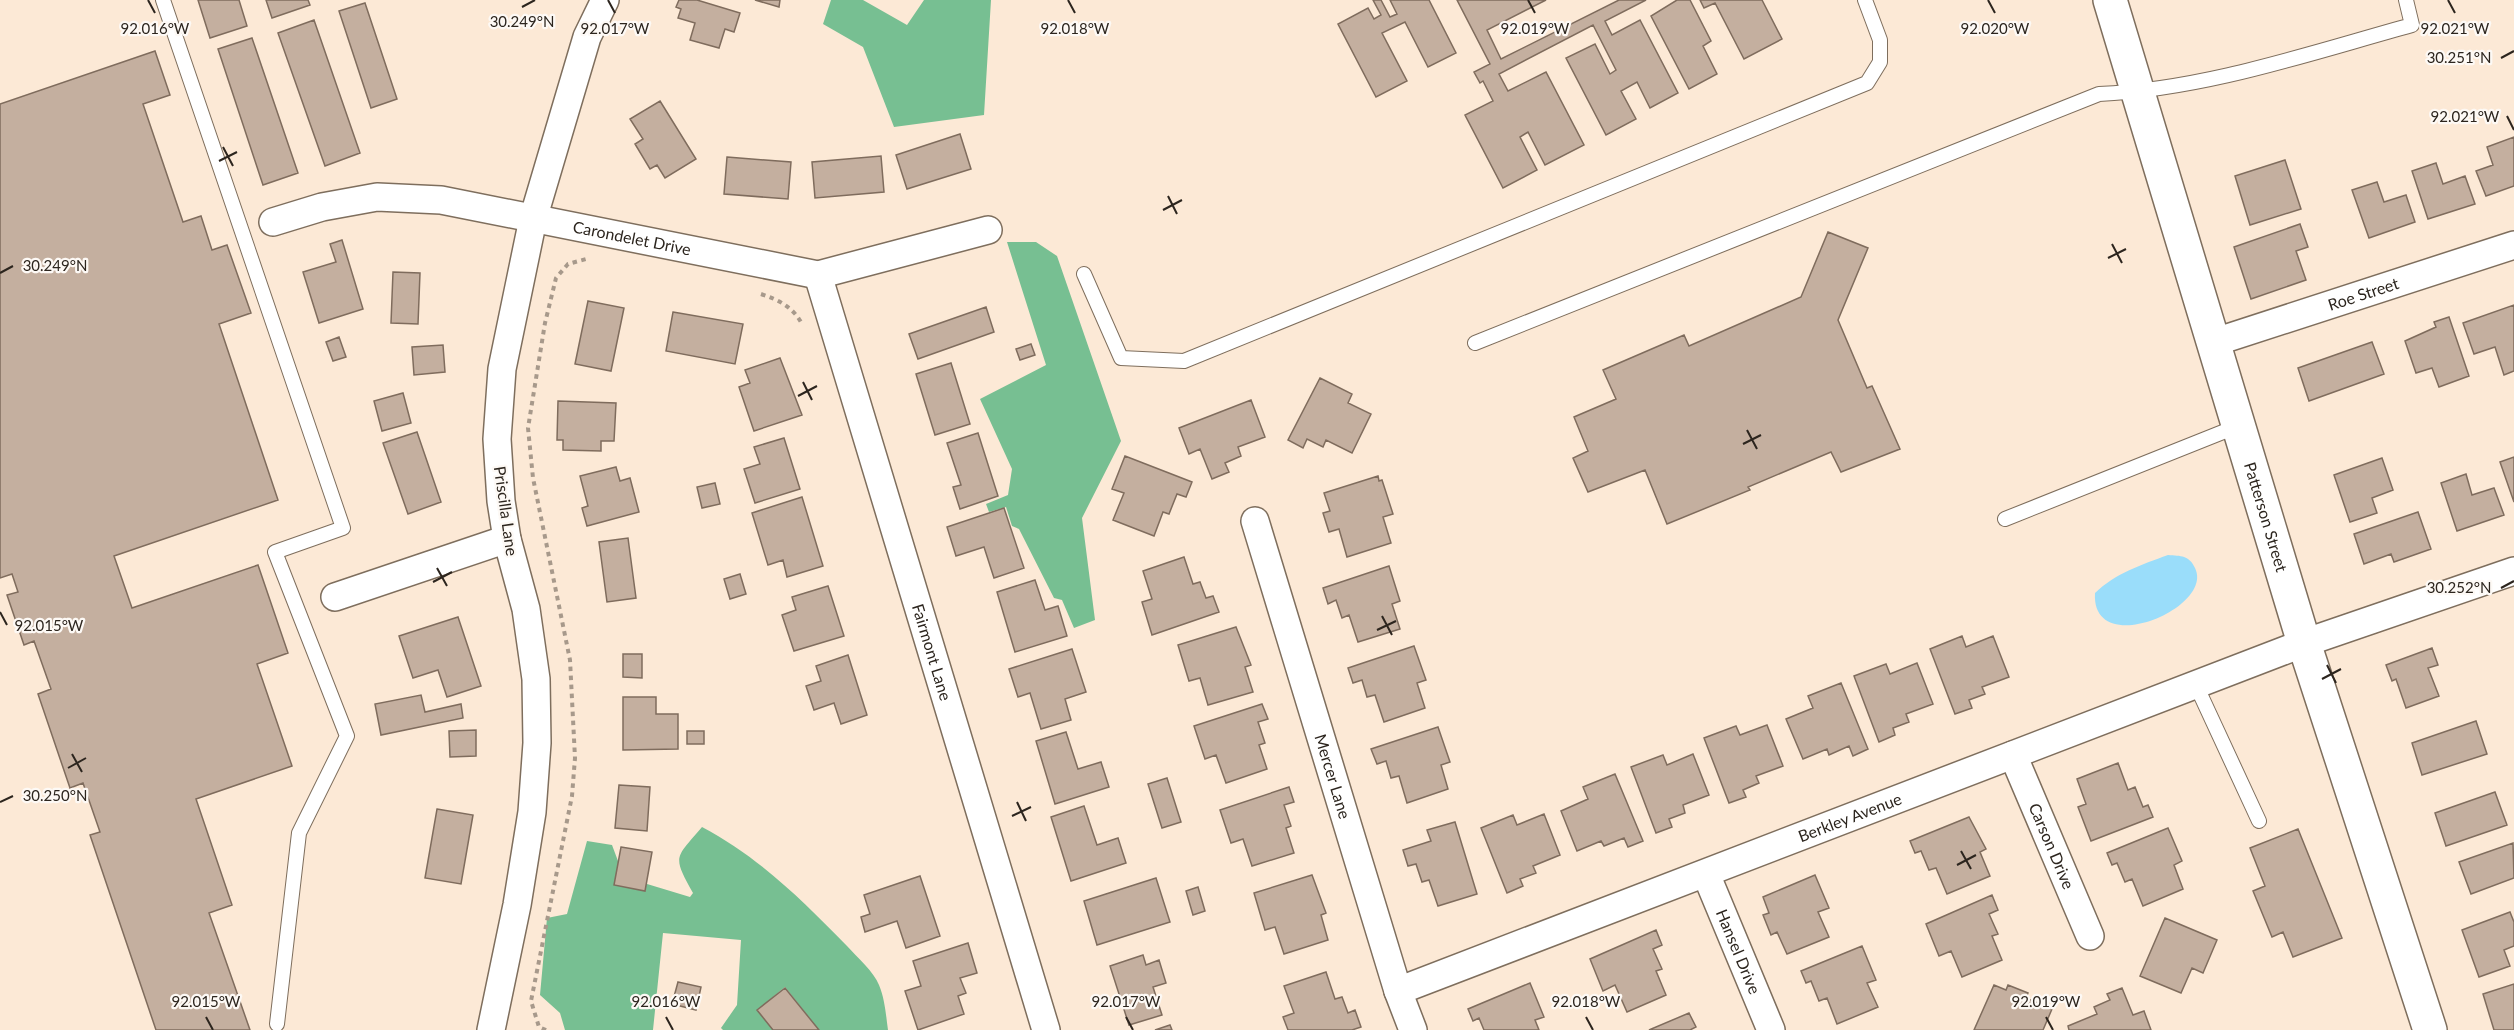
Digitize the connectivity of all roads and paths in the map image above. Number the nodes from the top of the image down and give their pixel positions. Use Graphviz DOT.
graph roads {
  1 [pos="163,0"];
  2 [pos="605,0"];
  3 [pos="1865,0"];
  4 [pos="2110,0"];
  5 [pos="2406,0"];
  6 [pos="2139,92"];
  7 [pos="533,219"];
  8 [pos="273,222"];
  9 [pos="988,230"];
  10 [pos="2514,245"];
  11 [pos="595,259"];
  12 [pos="1084,274"];
  13 [pos="818,275"];
  14 [pos="758,293"];
  15 [pos="805,329"];
  16 [pos="1475,343"];
  17 [pos="2212,343"];
  18 [pos="2238,426"];
  19 [pos="2005,519"];
  20 [pos="1255,521"];
  21 [pos="507,539"];
  22 [pos="2514,571"];
  23 [pos="335,597"];
  24 [pos="2304,643"];
  25 [pos="2196,685"];
  26 [pos="2013,755"];
  27 [pos="2259,821"];
  28 [pos="1706,874"];
  29 [pos="2090,936"];
  30 [pos="1398,991"];
  31 [pos="277,1024"];
  32 [pos="491,1030"];
  33 [pos="546,1030"];
  34 [pos="1046,1030"];
  35 [pos="1413,1030"];
  36 [pos="1771,1030"];
  37 [pos="2430,1030"];
  1 -- 31 [label="lane"];
  2 -- 7 [label="street, Priscilla Lane"];
  3 -- 12 [label="lane"];
  4 -- 6 [label="street, Patterson Street"];
  5 -- 6 [label="lane"];
  6 -- 16 [label="lane"];
  6 -- 17 [label="street, Patterson Street"];
  7 -- 8 [label="street, Carondelet Drive"];
  7 -- 13 [label="street, Carondelet Drive"];
  7 -- 21 [label="street, Priscilla Lane"];
  9 -- 13 [label="street, Carondelet Drive"];
  10 -- 17 [label="street, Roe Street"];
  11 -- 33 [label="path"];
  13 -- 34 [label="street, Fairmont Lane"];
  14 -- 15 [label="path"];
  17 -- 18 [label="street, Patterson Street"];
  18 -- 19 [label="lane"];
  18 -- 24 [label="street, Patterson Street"];
  20 -- 30 [label="street, Mercer Lane"];
  21 -- 23 [label="street"];
  21 -- 32 [label="street, Priscilla Lane"];
  22 -- 24 [label="street, Berkley Avenue"];
  24 -- 25 [label="street, Berkley Avenue"];
  24 -- 37 [label="street, Patterson Street"];
  25 -- 26 [label="street, Berkley Avenue"];
  25 -- 27 [label="lane"];
  26 -- 28 [label="street, Berkley Avenue"];
  26 -- 29 [label="street, Carson Drive"];
  28 -- 30 [label="street, Berkley Avenue"];
  28 -- 36 [label="street, Hansel Drive"];
  30 -- 35 [label="street, Mercer Lane"];
}
